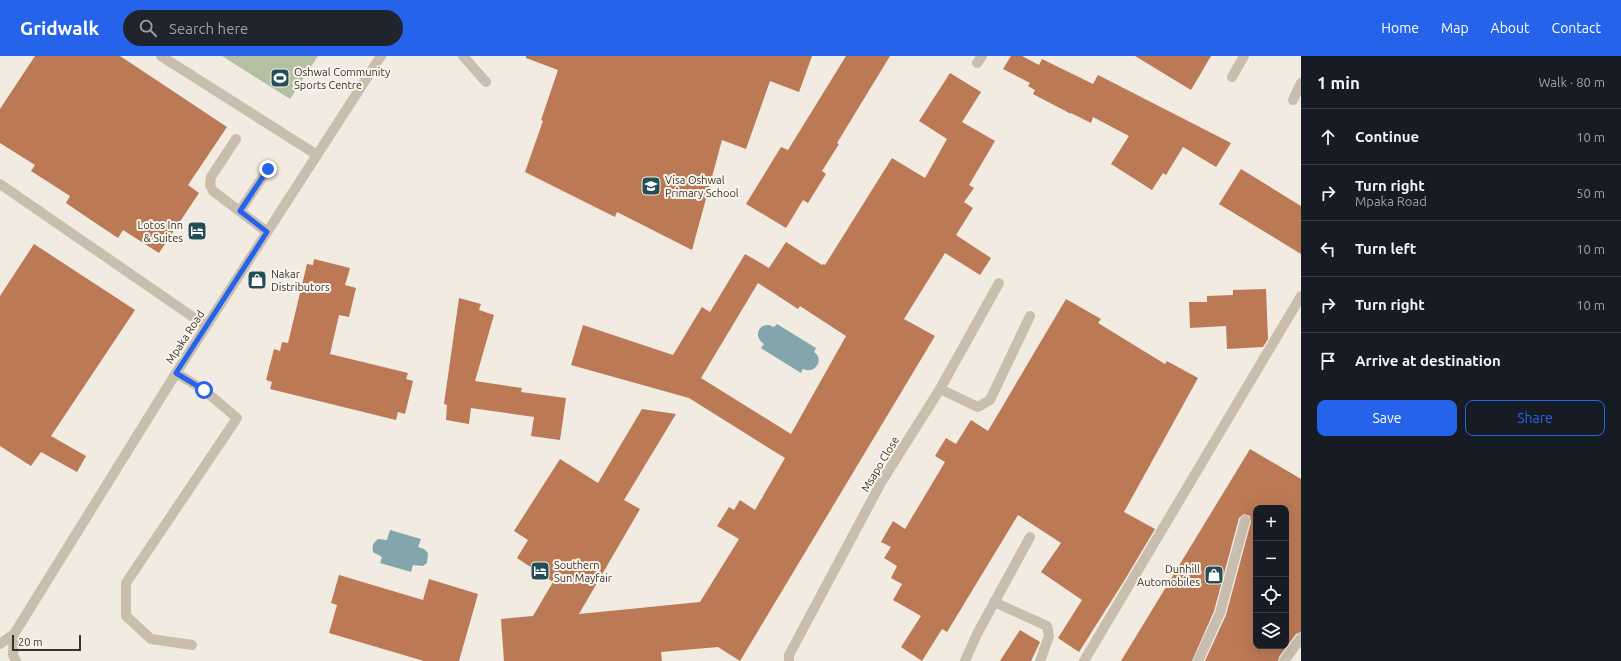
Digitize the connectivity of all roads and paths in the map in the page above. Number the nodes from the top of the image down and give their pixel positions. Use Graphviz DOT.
graph roads {
  1 [pos="161,56"];
  2 [pos="381,56"];
  3 [pos="463,56"];
  4 [pos="1244,56"];
  5 [pos="1232,77"];
  6 [pos="486,82"];
  7 [pos="1301,83"];
  8 [pos="1293,100"];
  9 [pos="236,139"];
  10 [pos="317,155"];
  11 [pos="268,169"];
  12 [pos="0,184"];
  13 [pos="240,211"];
  14 [pos="267,232"];
  15 [pos="999,283"];
  16 [pos="1301,296"];
  17 [pos="1030,316"];
  18 [pos="206,326"];
  19 [pos="176,373"];
  20 [pos="940,389"];
  21 [pos="1245,520"];
  22 [pos="1030,537"];
  23 [pos="994,602"];
  24 [pos="14,634"];
  25 [pos="1301,638"];
  26 [pos="0,644"];
  27 [pos="192,645"];
  28 [pos="16,661"];
  29 [pos="789,661"];
  30 [pos="965,661"];
  31 [pos="1040,661"];
  32 [pos="1084,661"];
  33 [pos="1198,661"];
  34 [pos="1284,661"];
  1 -- 10 [label="street"];
  2 -- 10 [label="street, Mpaka Road"];
  3 -- 6 [label="street"];
  4 -- 5 [label="street"];
  7 -- 8 [label="street"];
  9 -- 13 [label="street"];
  10 -- 14 [label="street, Mpaka Road"];
  11 -- 13 [label="street"];
  12 -- 18 [label="street"];
  13 -- 14 [label="street"];
  14 -- 18 [label="street, Mpaka Road"];
  15 -- 20 [label="street, Msapo Close"];
  16 -- 32 [label="street"];
  17 -- 20 [label="street"];
  18 -- 19 [label="street, Mpaka Road"];
  19 -- 24 [label="street, Mpaka Road"];
  19 -- 27 [label="street"];
  20 -- 29 [label="street, Msapo Close"];
  21 -- 33 [label="street"];
  22 -- 23 [label="street"];
  23 -- 30 [label="street"];
  23 -- 31 [label="street"];
  24 -- 26 [label="street, Mpaka Road"];
  24 -- 28 [label="street, Mpaka Road"];
  25 -- 34 [label="street"];
}
